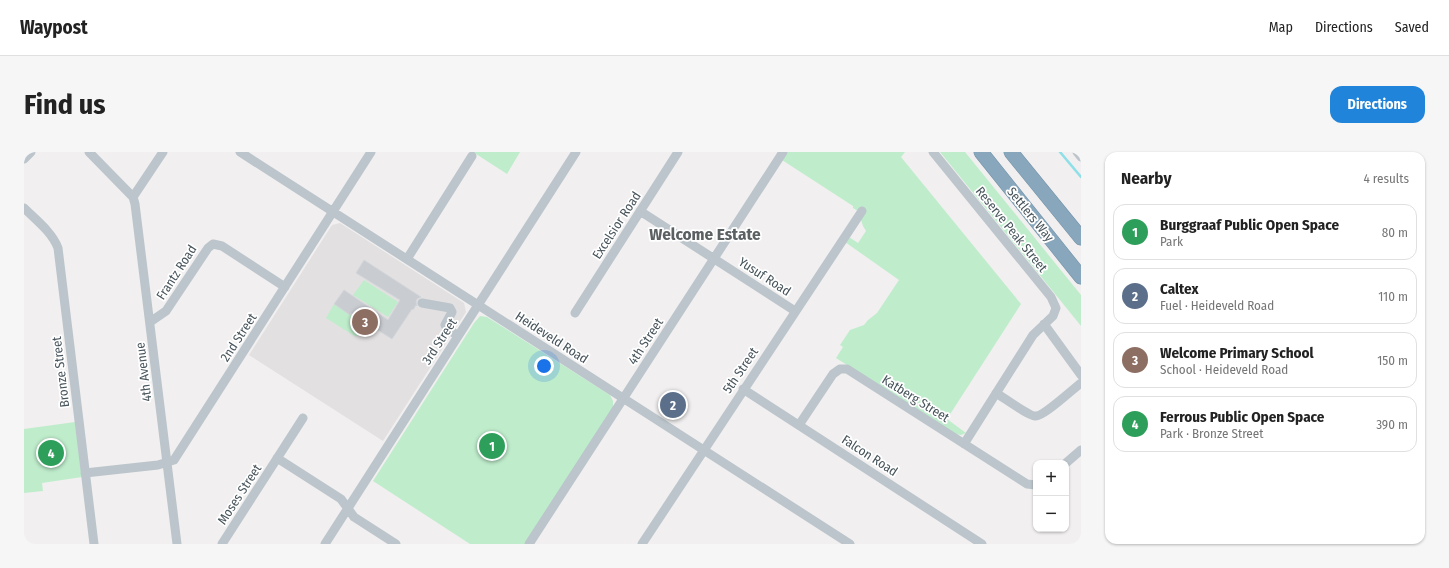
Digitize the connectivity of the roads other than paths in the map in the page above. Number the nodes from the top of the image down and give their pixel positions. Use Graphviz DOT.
graph roads {
  1 [pos="31,152"];
  2 [pos="89,152"];
  3 [pos="163,152"];
  4 [pos="240,152"];
  5 [pos="372,152"];
  6 [pos="576,152"];
  7 [pos="678,152"];
  8 [pos="783,152"];
  9 [pos="932,152"];
  10 [pos="980,152"];
  11 [pos="1011,152"];
  12 [pos="1077,152"];
  13 [pos="472,156"];
  14 [pos="1081,157"];
  15 [pos="24,159"];
  16 [pos="132,197"];
  17 [pos="24,208"];
  18 [pos="640,211"];
  19 [pos="862,211"];
  20 [pos="334,212"];
  21 [pos="1081,238"];
  22 [pos="407,259"];
  23 [pos="714,259"];
  24 [pos="1081,277"];
  25 [pos="285,287"];
  26 [pos="422,302"];
  27 [pos="478,305"];
  28 [pos="795,312"];
  29 [pos="575,313"];
  30 [pos="150,322"];
  31 [pos="1044,324"];
  32 [pos="458,336"];
  33 [pos="1081,375"];
  34 [pos="1081,383"];
  35 [pos="743,389"];
  36 [pos="996,393"];
  37 [pos="624,398"];
  38 [pos="303,418"];
  39 [pos="800,425"];
  40 [pos="964,444"];
  41 [pos="704,450"];
  42 [pos="1081,450"];
  43 [pos="277,458"];
  44 [pos="1069,460"];
  45 [pos="167,462"];
  46 [pos="86,473"];
  47 [pos="1033,485"];
  48 [pos="348,508"];
  49 [pos="94,544"];
  50 [pos="177,544"];
  51 [pos="222,544"];
  52 [pos="325,544"];
  53 [pos="396,544"];
  54 [pos="529,544"];
  55 [pos="642,544"];
  56 [pos="850,544"];
  57 [pos="982,544"];
  1 -- 15 [label="street"];
  2 -- 16 [label="street"];
  3 -- 16 [label="street"];
  4 -- 20 [label="street, Heideveld Road"];
  5 -- 20 [label="street, 2nd Street"];
  6 -- 27 [label="street, 3rd Street"];
  7 -- 18 [label="street, Excelsior Road"];
  8 -- 23 [label="street, 4th Street"];
  9 -- 31 [label="street, Reserve Peak Street"];
  10 -- 24 [label="highway, Settlers Way"];
  11 -- 21 [label="highway, Settlers Way"];
  12 -- 14 [label="street"];
  13 -- 22 [label="street"];
  16 -- 30 [label="street, 4th Avenue"];
  17 -- 46 [label="street, Bronze Street"];
  18 -- 23 [label="street, Yusuf Road"];
  18 -- 29 [label="street, Excelsior Road"];
  19 -- 28 [label="street, 5th Street"];
  20 -- 22 [label="street, Heideveld Road"];
  20 -- 25 [label="street, 2nd Street"];
  22 -- 27 [label="street, Heideveld Road"];
  23 -- 28 [label="street, Yusuf Road"];
  23 -- 37 [label="street, 4th Street"];
  25 -- 30 [label="street, Frantz Road"];
  25 -- 45 [label="street, 2nd Street"];
  26 -- 32 [label="street"];
  27 -- 32 [label="street, 3rd Street"];
  27 -- 37 [label="street, Heideveld Road"];
  28 -- 35 [label="street, 5th Street"];
  30 -- 45 [label="street, 4th Avenue"];
  31 -- 33 [label="street"];
  31 -- 36 [label="street"];
  32 -- 48 [label="street, 3rd Street"];
  34 -- 36 [label="street"];
  35 -- 39 [label="street, Falcon Road"];
  35 -- 41 [label="street, 5th Street"];
  36 -- 40 [label="street"];
  37 -- 41 [label="street, Heideveld Road"];
  37 -- 54 [label="street, 4th Street"];
  38 -- 43 [label="street, Moses Street"];
  39 -- 40 [label="street, Katberg Street"];
  39 -- 57 [label="street, Falcon Road"];
  40 -- 47 [label="street, Katberg Street"];
  41 -- 55 [label="street, 5th Street"];
  41 -- 56 [label="street, Heideveld Road"];
  42 -- 44 [label="street"];
  43 -- 48 [label="street, Moses Street"];
  43 -- 51 [label="street, Moses Street"];
  45 -- 46 [label="street"];
  45 -- 50 [label="street, 4th Avenue"];
  46 -- 49 [label="street, Bronze Street"];
  48 -- 52 [label="street, 3rd Street"];
  48 -- 53 [label="street, Moses Street"];
}
